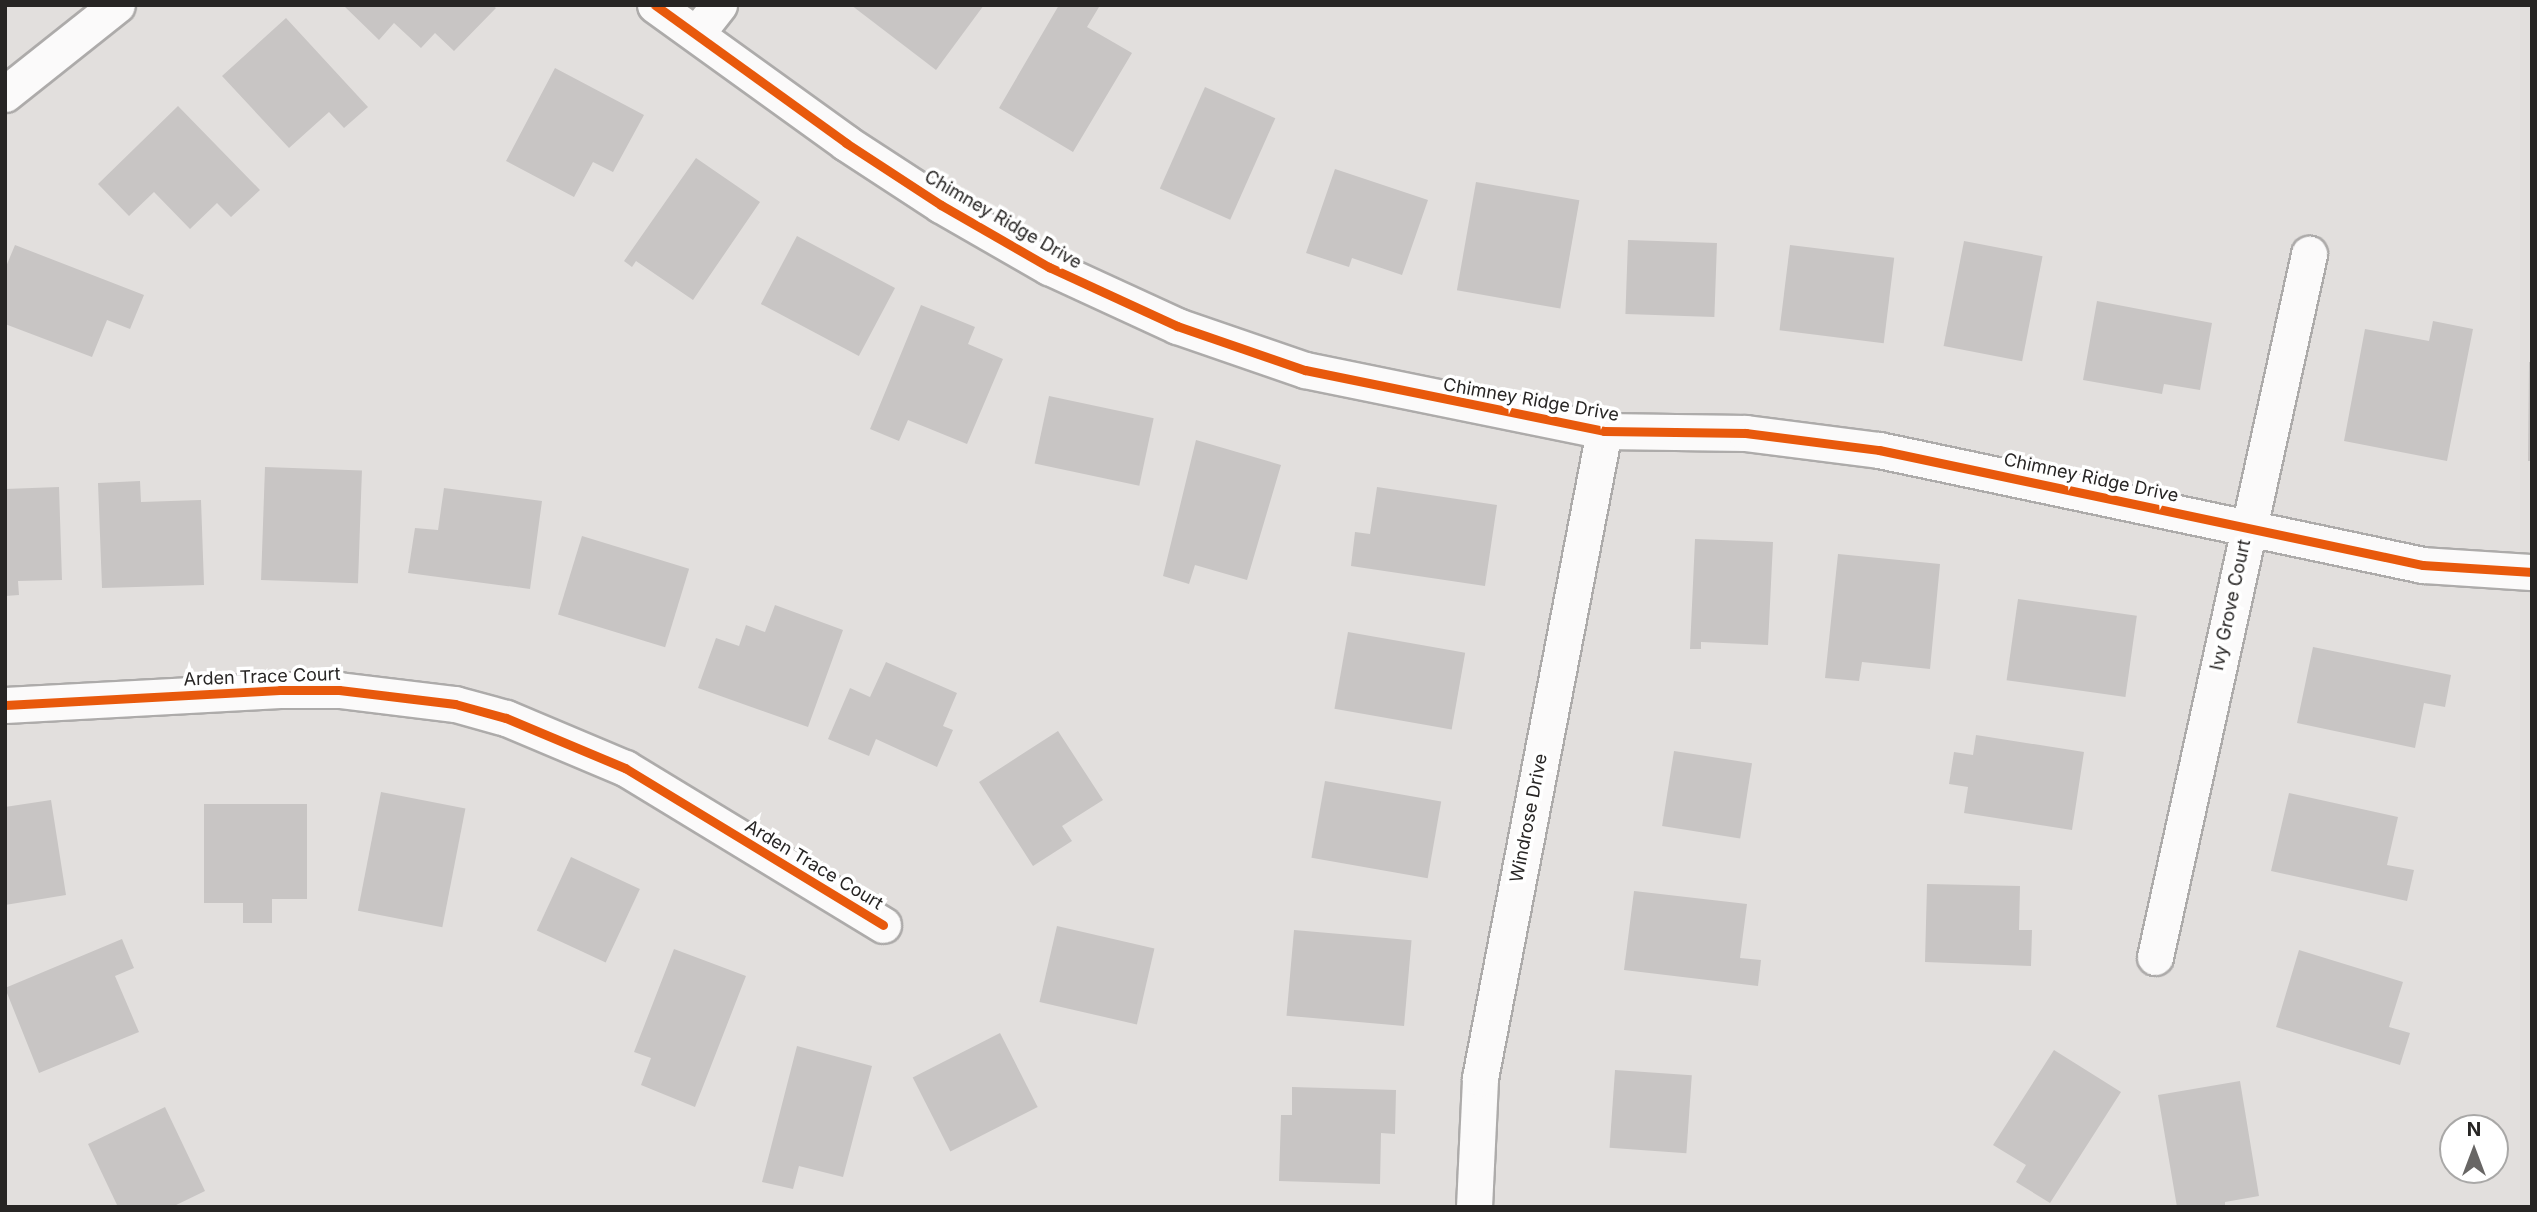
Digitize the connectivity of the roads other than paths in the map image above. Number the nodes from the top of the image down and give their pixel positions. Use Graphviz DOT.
graph roads {
  1 [pos="117,5"];
  2 [pos="655,5"];
  3 [pos="719,5"];
  4 [pos="696,33"];
  5 [pos="5,94"];
  6 [pos="2309,254"];
  7 [pos="1604,431"];
  8 [pos="2248,528"];
  9 [pos="2532,572"];
  10 [pos="5,705"];
  11 [pos="883,925"];
  12 [pos="2155,957"];
  13 [pos="1474,1207"];
  1 -- 5 [label="street"];
  2 -- 4 [label="street, Chimney Ridge Drive"];
  3 -- 4 [label="street"];
  4 -- 7 [label="street, Chimney Ridge Drive"];
  6 -- 8 [label="street, Ivy Grove Court"];
  7 -- 8 [label="street, Chimney Ridge Drive"];
  7 -- 13 [label="street, Windrose Drive"];
  8 -- 9 [label="street, Chimney Ridge Drive"];
  8 -- 12 [label="street, Ivy Grove Court"];
  10 -- 11 [label="street, Arden Trace Court"];
}
